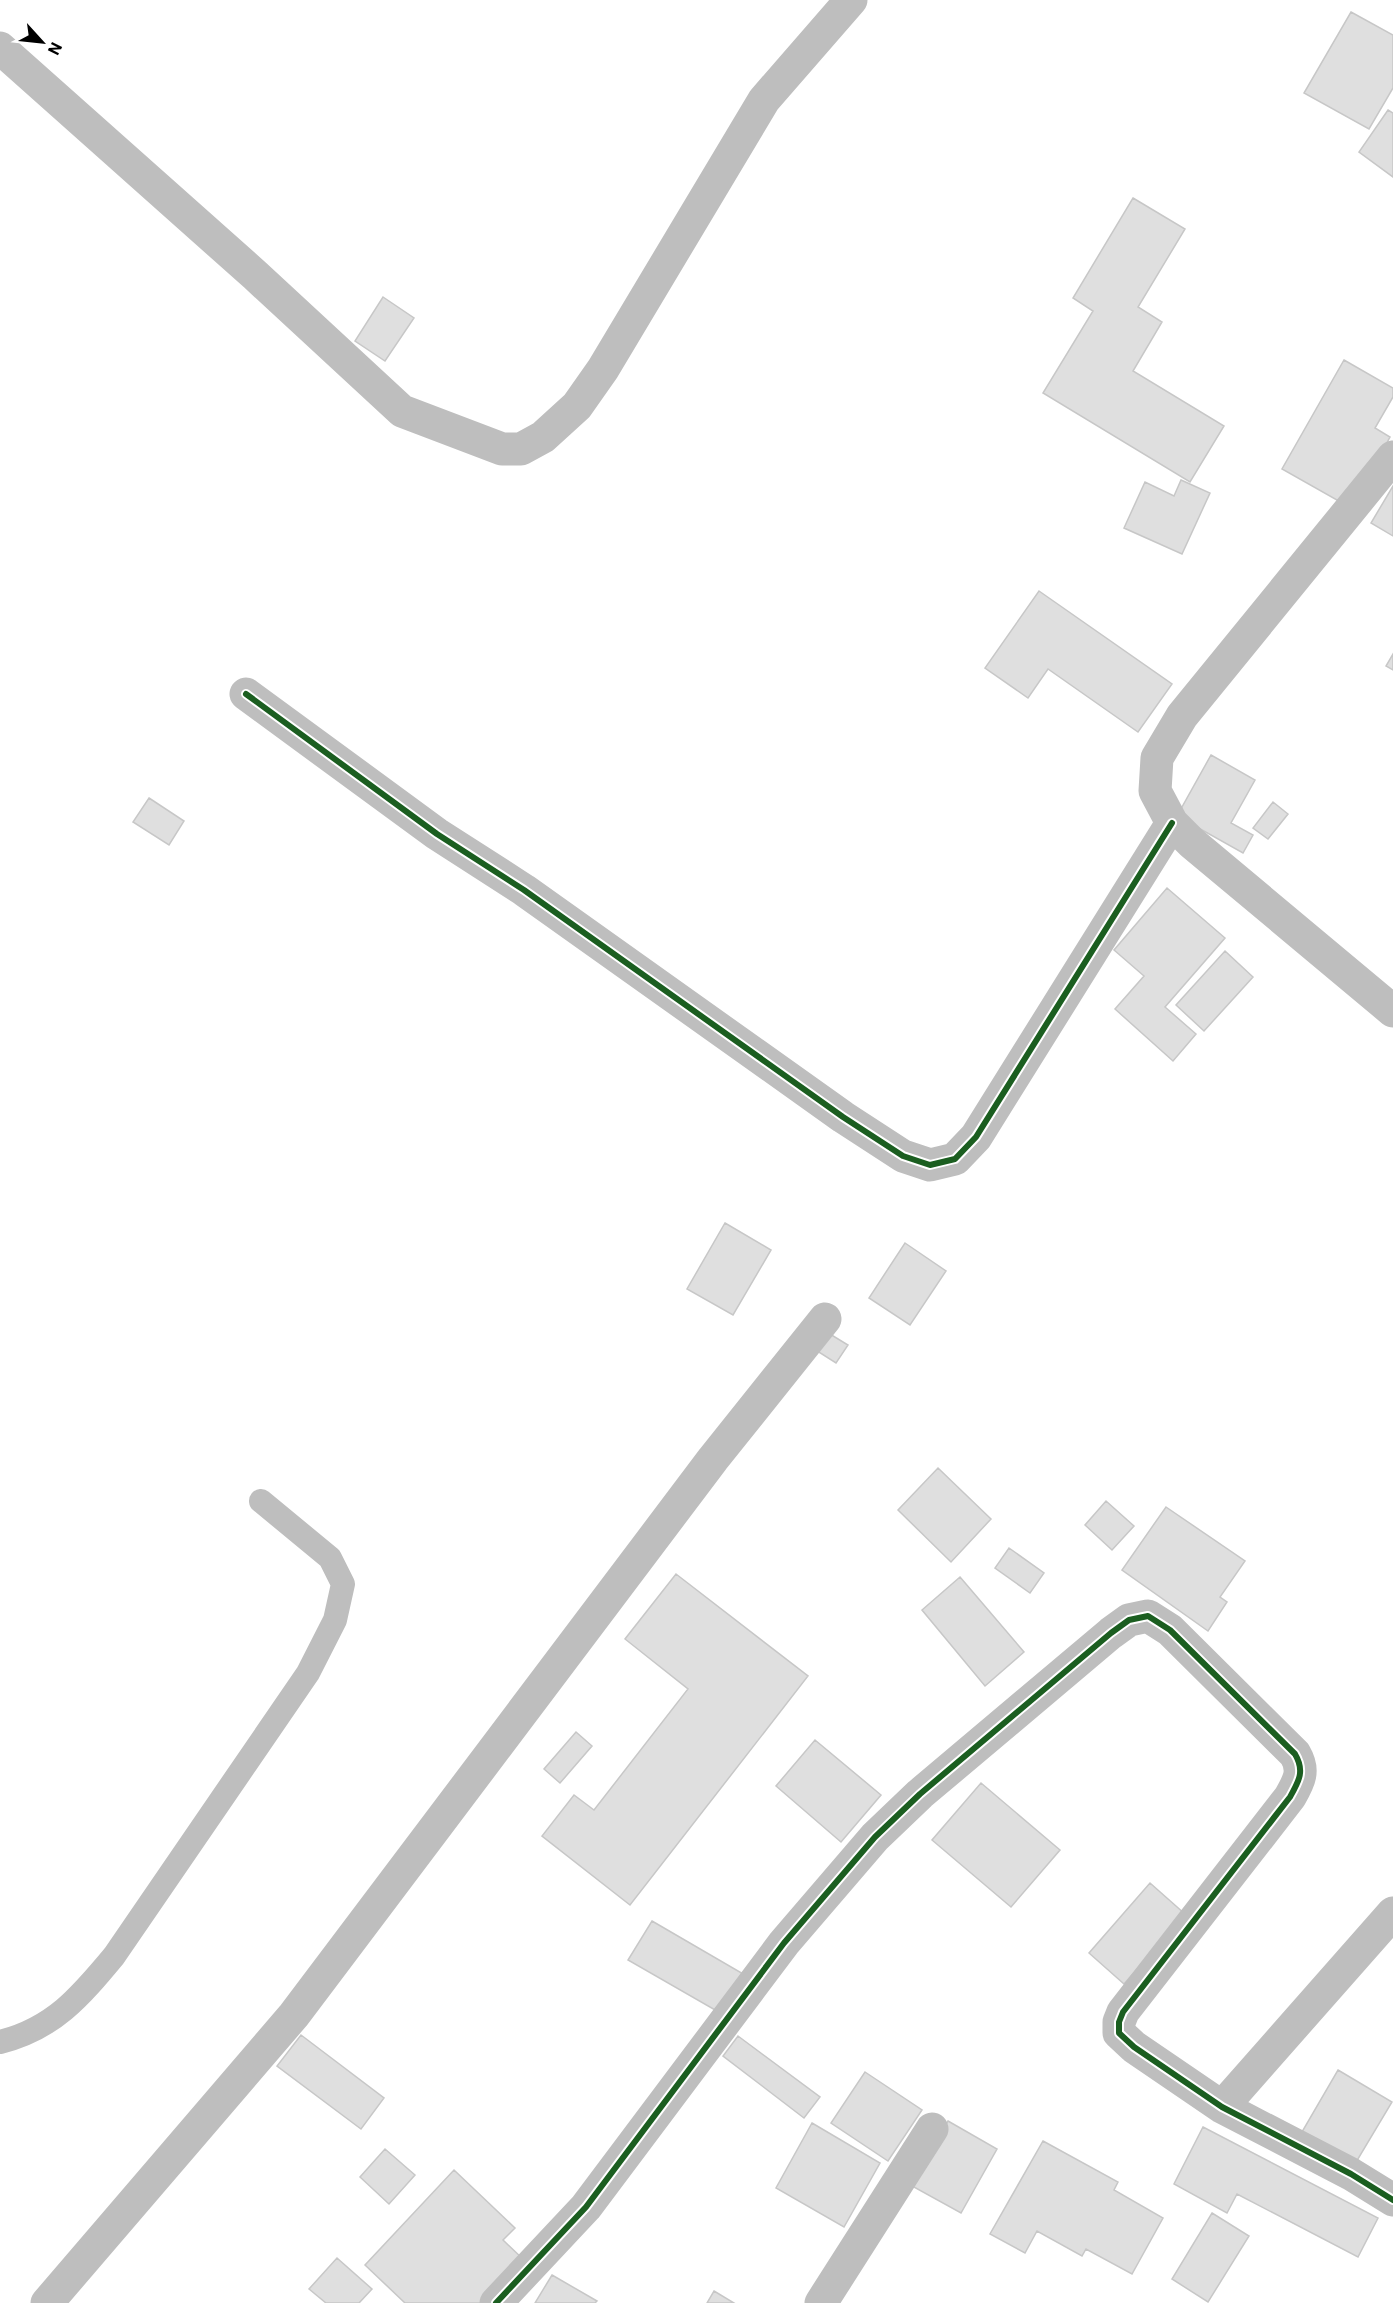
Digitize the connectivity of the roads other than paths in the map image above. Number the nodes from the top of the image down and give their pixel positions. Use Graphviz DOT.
graph roads {
  1 [pos="850,0"];
  2 [pos="0,48"];
  3 [pos="1393,457"];
  4 [pos="246,694"];
  5 [pos="1172,823"];
  6 [pos="1393,1011"];
  7 [pos="825,1319"];
  8 [pos="261,1501"];
  9 [pos="1393,1913"];
  10 [pos="0,2042"];
  11 [pos="1222,2107"];
  12 [pos="932,2129"];
  13 [pos="1393,2200"];
  14 [pos="47,2303"];
  15 [pos="496,2303"];
  16 [pos="821,2303"];
  1 -- 2 [label="street"];
  3 -- 5 [label="street"];
  4 -- 5 [label="street"];
  5 -- 6 [label="street"];
  7 -- 14 [label="street"];
  8 -- 10 [label="lane"];
  9 -- 11 [label="street"];
  11 -- 13 [label="street"];
  11 -- 15 [label="street"];
  12 -- 16 [label="street"];
}
